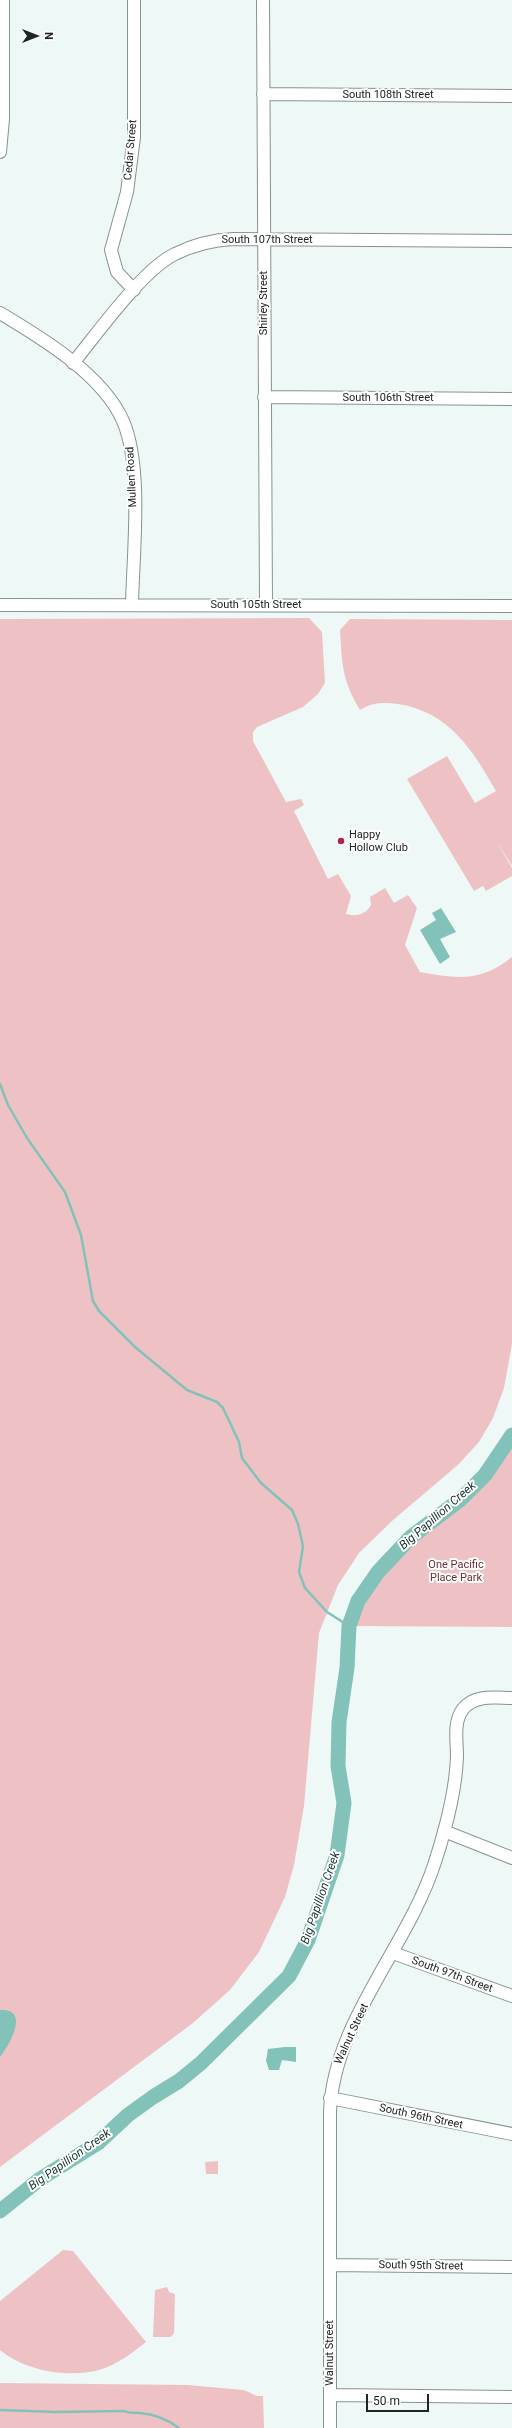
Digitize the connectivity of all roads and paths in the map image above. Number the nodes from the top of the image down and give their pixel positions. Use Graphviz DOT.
graph roads {
  1 [pos="3,0"];
  2 [pos="134,0"];
  3 [pos="263,0"];
  4 [pos="2,93"];
  5 [pos="263,94"];
  6 [pos="512,96"];
  7 [pos="0,152"];
  8 [pos="264,239"];
  9 [pos="512,242"];
  10 [pos="134,290"];
  11 [pos="0,313"];
  12 [pos="73,363"];
  13 [pos="264,397"];
  14 [pos="512,399"];
  15 [pos="132,604"];
  16 [pos="0,605"];
  17 [pos="266,605"];
  18 [pos="512,606"];
  19 [pos="512,1698"];
  20 [pos="444,1831"];
  21 [pos="512,1858"];
  22 [pos="393,1953"];
  23 [pos="512,1996"];
  24 [pos="330,2098"];
  25 [pos="512,2134"];
  26 [pos="330,2265"];
  27 [pos="512,2267"];
  28 [pos="330,2395"];
  29 [pos="512,2397"];
  30 [pos="330,2428"];
  1 -- 4 [label="street"];
  2 -- 10 [label="street, Cedar Street"];
  3 -- 5 [label="street, Shirley Street"];
  4 -- 7 [label="street"];
  5 -- 6 [label="street, South 108th Street"];
  5 -- 8 [label="street, Shirley Street"];
  8 -- 9 [label="street, South 107th Street"];
  8 -- 10 [label="street, South 107th Street"];
  8 -- 13 [label="street, Shirley Street"];
  10 -- 12 [label="street, South 107th Street"];
  11 -- 12 [label="street, Mullen Road"];
  12 -- 15 [label="street, Mullen Road"];
  13 -- 14 [label="street, South 106th Street"];
  13 -- 17 [label="street, Shirley Street"];
  15 -- 16 [label="street, South 105th Street"];
  15 -- 17 [label="street, South 105th Street"];
  17 -- 18 [label="street, South 105th Street"];
  19 -- 20 [label="street, Walnut Street"];
  20 -- 21 [label="street"];
  20 -- 22 [label="street, Walnut Street"];
  22 -- 23 [label="street, South 97th Street"];
  22 -- 24 [label="street, Walnut Street"];
  24 -- 25 [label="street, South 96th Street"];
  24 -- 26 [label="street, Walnut Street"];
  26 -- 27 [label="street, South 95th Street"];
  26 -- 28 [label="street, Walnut Street"];
  28 -- 29 [label="street"];
  28 -- 30 [label="street, Walnut Street"];
}
